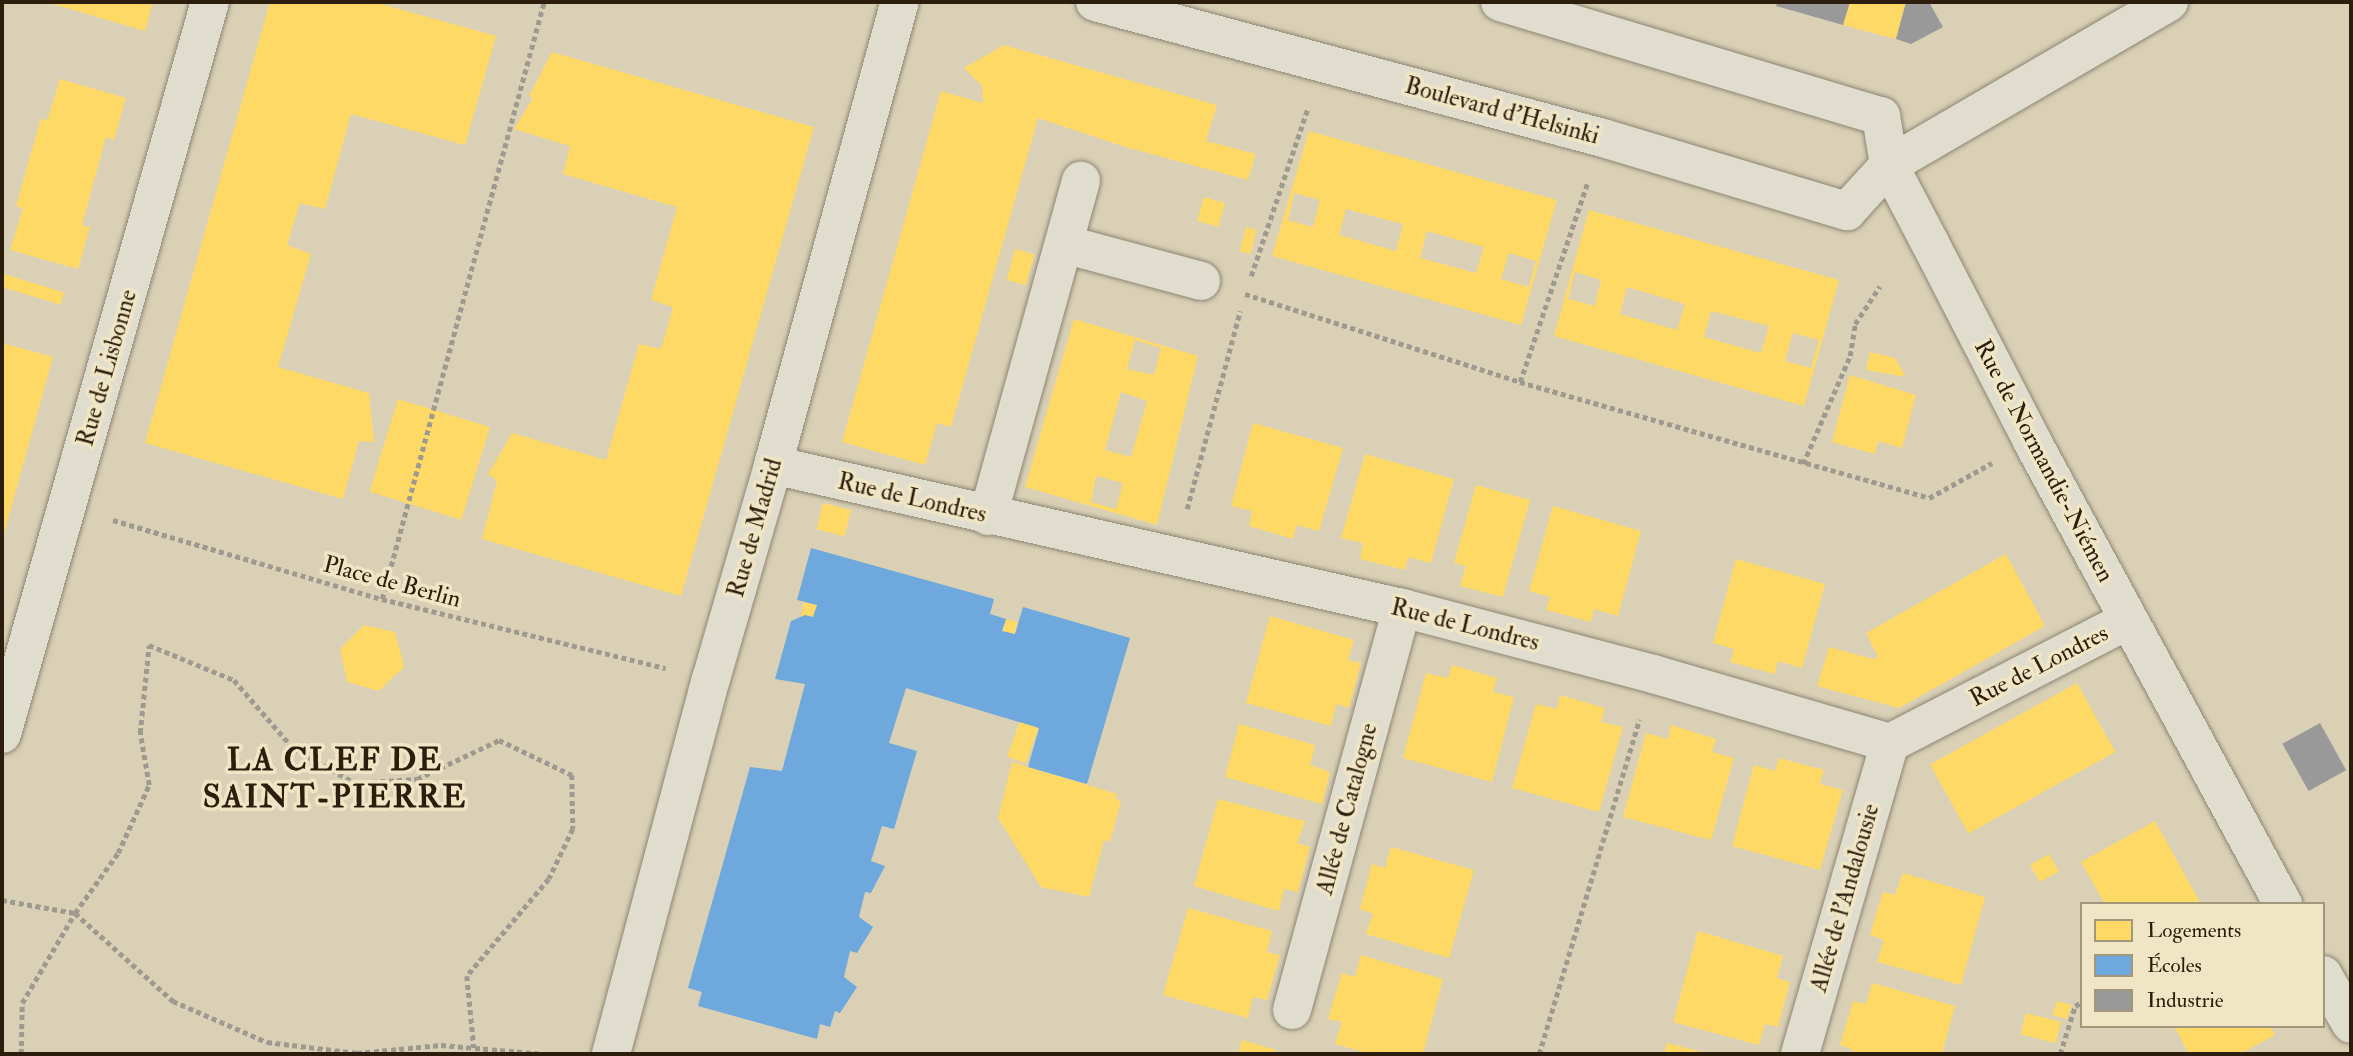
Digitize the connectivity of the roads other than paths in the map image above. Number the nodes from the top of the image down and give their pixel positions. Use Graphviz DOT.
graph roads {
  1 [pos="210,2"];
  2 [pos="900,2"];
  3 [pos="1095,2"];
  4 [pos="1500,2"];
  5 [pos="2169,2"];
  6 [pos="1889,165"];
  7 [pos="1081,181"];
  8 [pos="1064,244"];
  9 [pos="1201,281"];
  10 [pos="773,465"];
  11 [pos="988,516"];
  12 [pos="1402,608"];
  13 [pos="2129,620"];
  14 [pos="2,734"];
  15 [pos="1891,743"];
  16 [pos="2282,902"];
  17 [pos="2325,978"];
  18 [pos="1292,1010"];
  19 [pos="2351,1024"];
  20 [pos="611,1054"];
  21 [pos="1800,1054"];
  1 -- 14 [label="street, Rue de Lisbonne"];
  2 -- 10 [label="street, Rue de Madrid"];
  3 -- 6 [label="street, Boulevard d'Helsinki"];
  4 -- 6 [label="street"];
  5 -- 6 [label="street, Boulevard d'Helsinki"];
  6 -- 13 [label="street, Rue de Normandie-Niémen"];
  7 -- 8 [label="street"];
  8 -- 9 [label="street"];
  8 -- 11 [label="street"];
  10 -- 11 [label="street, Rue de Londres"];
  10 -- 20 [label="street, Rue de Madrid"];
  11 -- 12 [label="street, Rue de Londres"];
  12 -- 15 [label="street, Rue de Londres"];
  12 -- 18 [label="street, Allée de Catalogne"];
  13 -- 15 [label="street, Rue de Londres"];
  13 -- 16 [label="street, Rue de Normandie-Niémen"];
  15 -- 21 [label="street, Allée de l'Andalousie"];
  17 -- 19 [label="street"];
}
